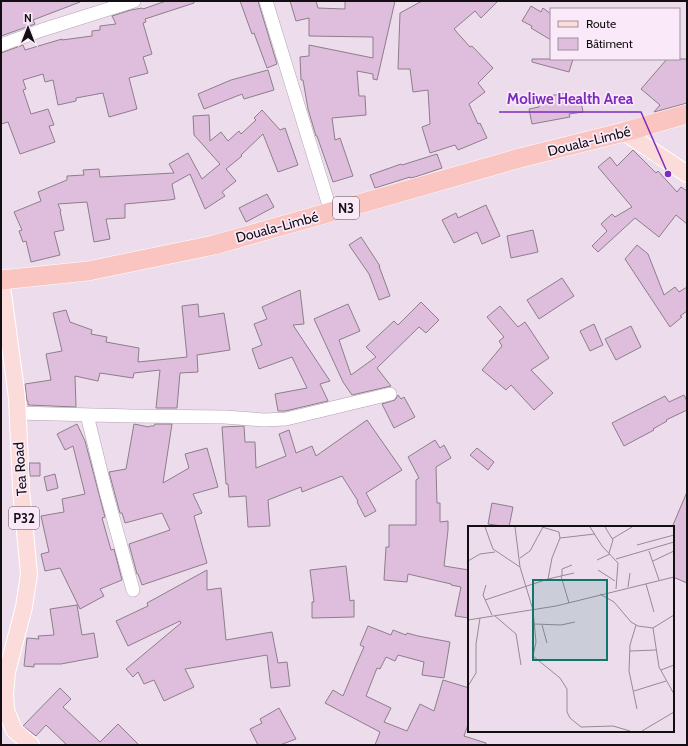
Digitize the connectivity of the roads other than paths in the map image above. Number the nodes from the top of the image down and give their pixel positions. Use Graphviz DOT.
graph roads {
  1 [pos="134,1"];
  2 [pos="266,1"];
  3 [pos="1,45"];
  4 [pos="687,114"];
  5 [pos="624,132"];
  6 [pos="687,174"];
  7 [pos="331,212"];
  8 [pos="1,279"];
  9 [pos="390,394"];
  10 [pos="17,413"];
  11 [pos="87,415"];
  12 [pos="133,590"];
  13 [pos="31,745"];
  1 -- 3 [label="street"];
  2 -- 7 [label="street"];
  4 -- 5 [label="highway, Douala-Limbé / N3"];
  5 -- 6 [label="main road"];
  5 -- 7 [label="highway, Douala-Limbé / N3"];
  7 -- 8 [label="highway, Douala-Limbé / N3"];
  8 -- 10 [label="main road, Tea Road / P32"];
  9 -- 11 [label="street"];
  10 -- 11 [label="street"];
  10 -- 13 [label="main road, Tea Road / P32"];
  11 -- 12 [label="street"];
}
